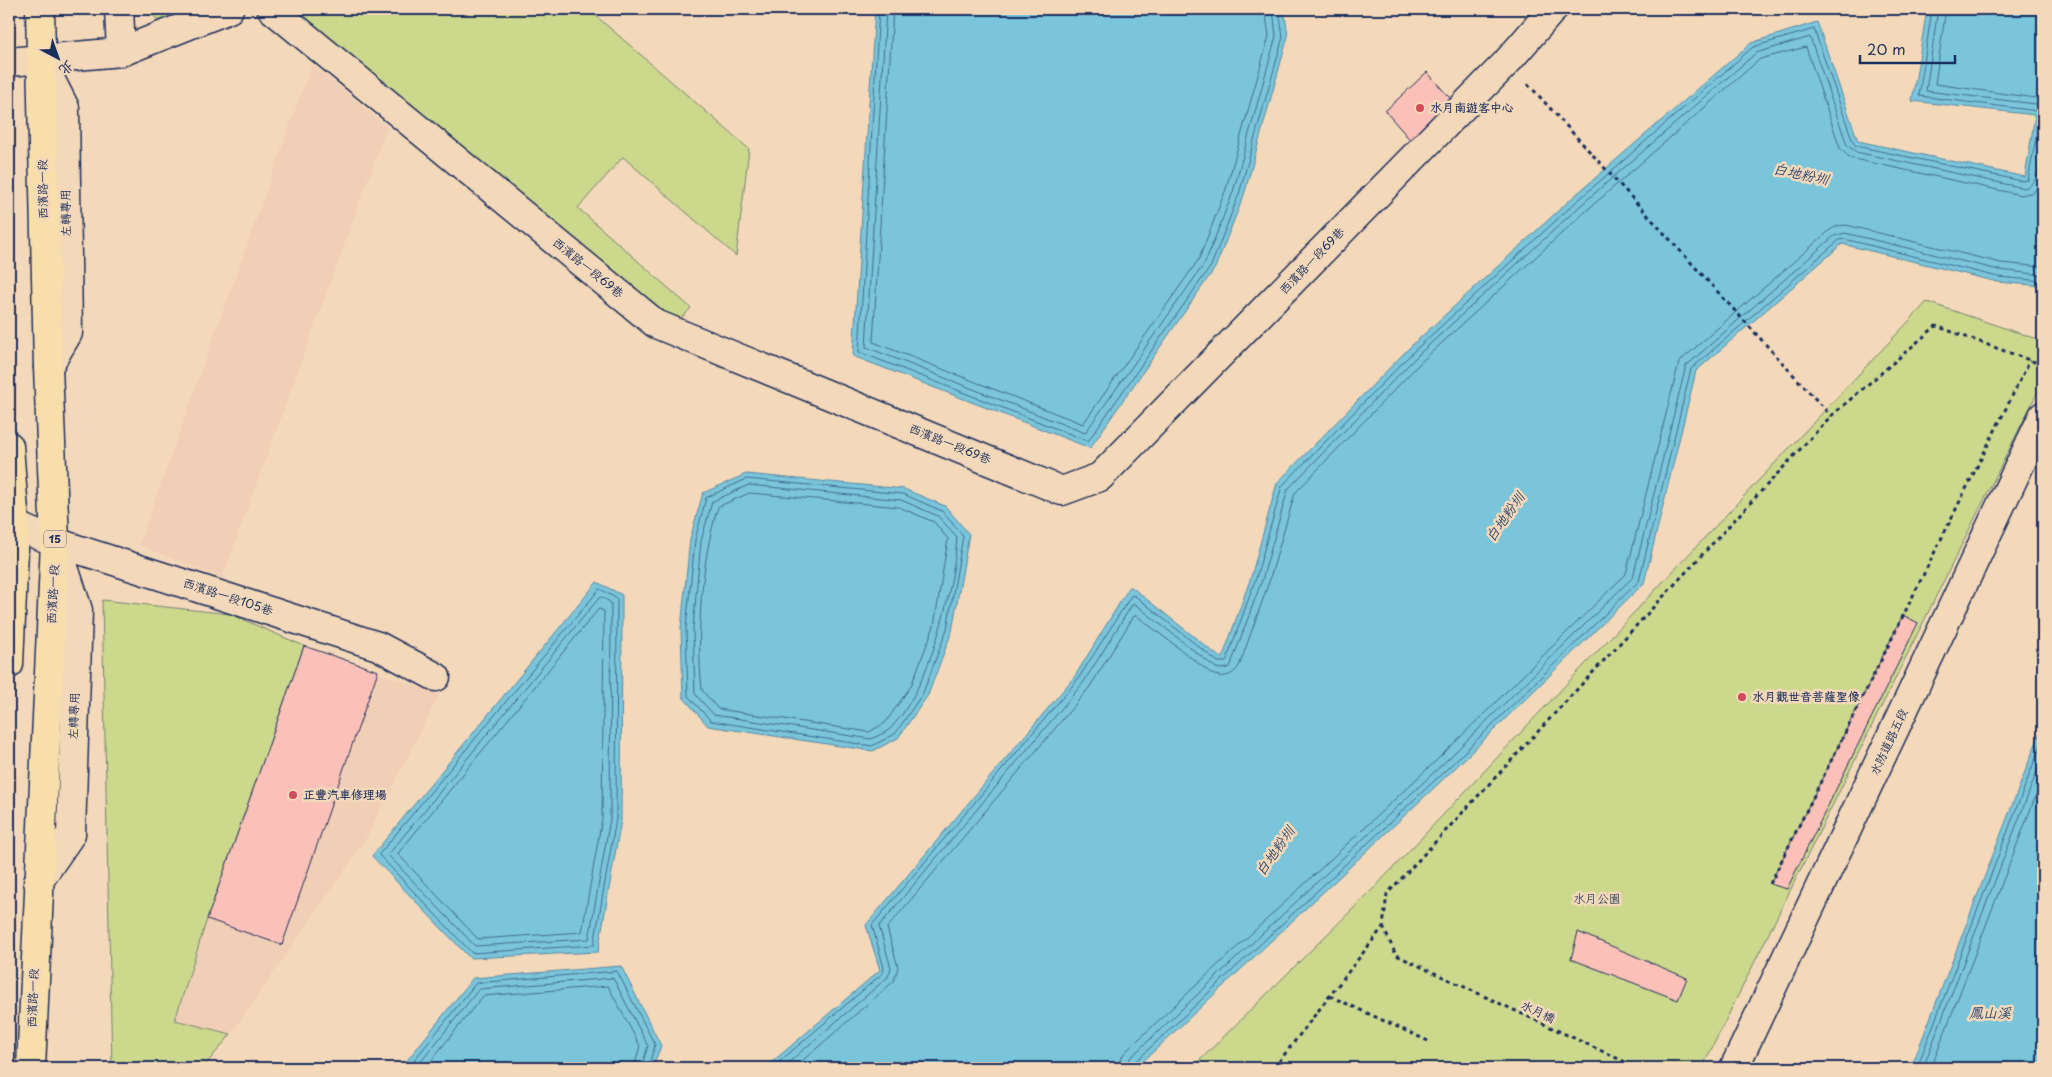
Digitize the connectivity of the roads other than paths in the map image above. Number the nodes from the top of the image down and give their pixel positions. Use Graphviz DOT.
graph roads {
  1 [pos="40,9"];
  2 [pos="119,9"];
  3 [pos="229,9"];
  4 [pos="272,9"];
  5 [pos="1554,9"];
  6 [pos="121,52"];
  7 [pos="40,59"];
  8 [pos="9,62"];
  9 [pos="2043,416"];
  10 [pos="9,446"];
  11 [pos="11,522"];
  12 [pos="55,542"];
  13 [pos="9,664"];
  14 [pos="436,677"];
  15 [pos="31,1068"];
  16 [pos="1734,1068"];
  1 -- 7 [label="main road, 西濱路一段 / 15"];
  2 -- 6 [label="street"];
  3 -- 6 [label="street"];
  4 -- 5 [label="street, 西濱路一段69巷"];
  6 -- 7 [label="street"];
  7 -- 8 [label="street"];
  7 -- 12 [label="main road, 西濱路一段 / 15"];
  9 -- 16 [label="street, 水防道路五段"];
  10 -- 11 [label="main road"];
  11 -- 12 [label="street, 西濱路一段105巷"];
  11 -- 13 [label="main road"];
  12 -- 14 [label="street, 西濱路一段105巷"];
  12 -- 15 [label="main road, 西濱路一段 / 15"];
}
